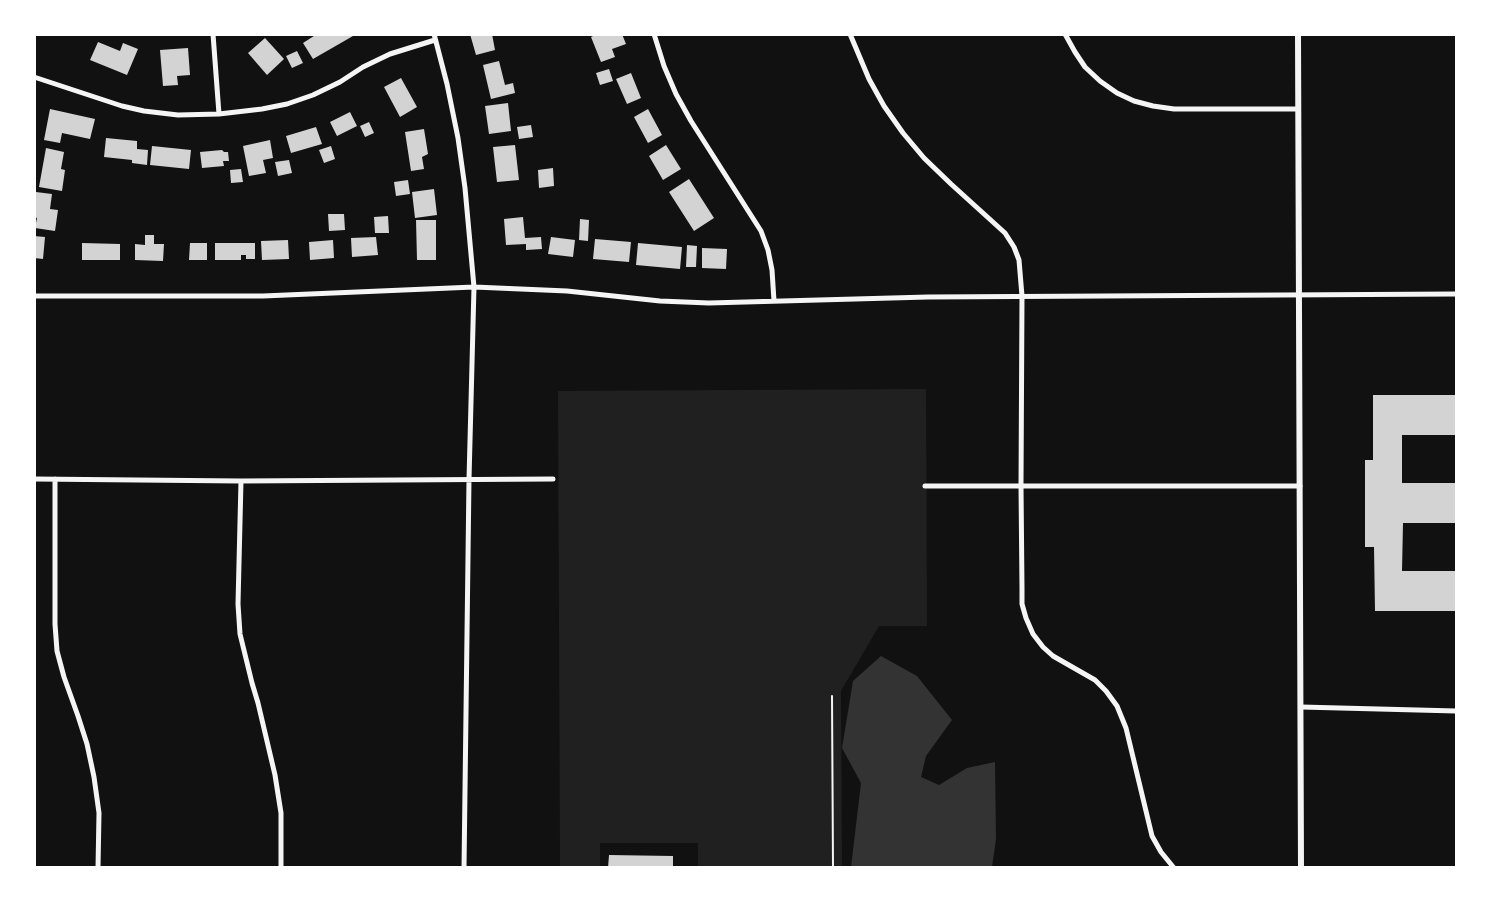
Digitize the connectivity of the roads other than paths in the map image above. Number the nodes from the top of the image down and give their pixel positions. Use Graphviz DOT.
graph roads {
  1 [pos="213,34"];
  2 [pos="654,34"];
  3 [pos="850,34"];
  4 [pos="1065,34"];
  5 [pos="1298,34"];
  6 [pos="434,37"];
  7 [pos="34,77"];
  8 [pos="1298,109"];
  9 [pos="219,114"];
  10 [pos="474,287"];
  11 [pos="1299,294"];
  12 [pos="1456,294"];
  13 [pos="34,296"];
  14 [pos="1022,296"];
  15 [pos="774,301"];
  16 [pos="553,478"];
  17 [pos="34,479"];
  18 [pos="55,479"];
  19 [pos="469,479"];
  20 [pos="241,481"];
  21 [pos="925,486"];
  22 [pos="1021,486"];
  23 [pos="1300,486"];
  24 [pos="1301,707"];
  25 [pos="1456,711"];
  26 [pos="98,867"];
  27 [pos="281,867"];
  28 [pos="464,867"];
  29 [pos="1173,867"];
  30 [pos="1301,867"];
  1 -- 9 [label="street"];
  2 -- 15 [label="street"];
  3 -- 14 [label="street"];
  4 -- 8 [label="street"];
  5 -- 8 [label="street"];
  6 -- 9 [label="street"];
  6 -- 10 [label="street"];
  7 -- 9 [label="street"];
  8 -- 11 [label="street"];
  10 -- 13 [label="street"];
  10 -- 15 [label="street"];
  10 -- 19 [label="street"];
  11 -- 12 [label="street"];
  11 -- 14 [label="street"];
  11 -- 23 [label="street"];
  14 -- 15 [label="street"];
  14 -- 22 [label="street"];
  16 -- 19 [label="street"];
  17 -- 18 [label="street"];
  18 -- 20 [label="street"];
  18 -- 26 [label="street"];
  19 -- 20 [label="street"];
  19 -- 28 [label="street"];
  20 -- 27 [label="street"];
  21 -- 22 [label="street"];
  22 -- 23 [label="street"];
  22 -- 29 [label="street"];
  23 -- 24 [label="street"];
  24 -- 25 [label="street"];
  24 -- 30 [label="street"];
}
